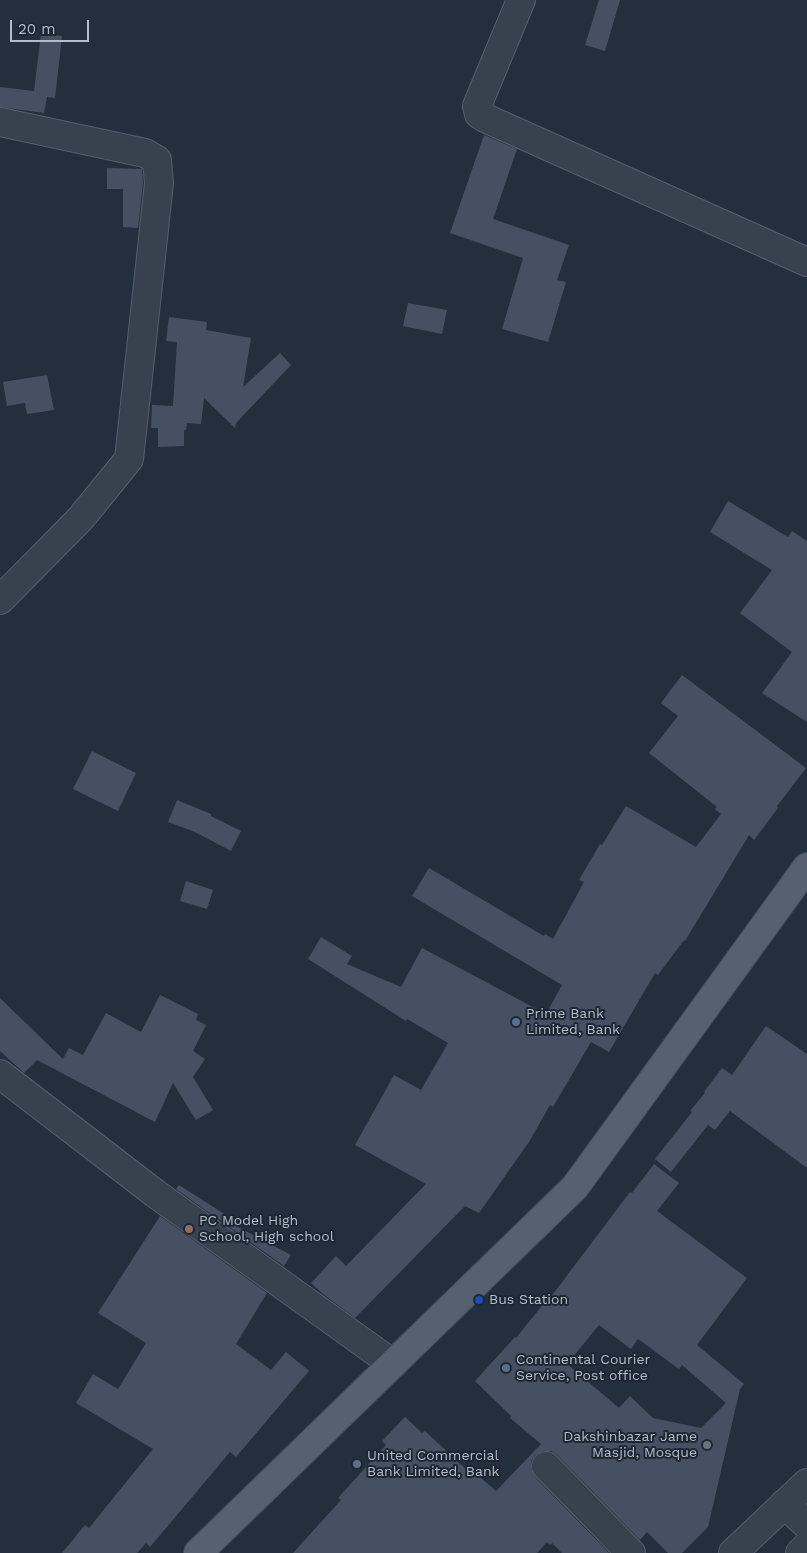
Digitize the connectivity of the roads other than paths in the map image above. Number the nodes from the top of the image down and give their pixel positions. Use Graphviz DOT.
graph roads {
  1 [pos="521,0"];
  2 [pos="0,122"];
  3 [pos="807,262"];
  4 [pos="0,600"];
  5 [pos="807,867"];
  6 [pos="0,1074"];
  7 [pos="393,1364"];
  8 [pos="546,1466"];
  9 [pos="807,1483"];
  10 [pos="784,1504"];
  11 [pos="807,1525"];
  12 [pos="807,1546"];
  13 [pos="198,1553"];
  14 [pos="631,1553"];
  15 [pos="733,1553"];
  16 [pos="800,1553"];
  1 -- 3 [label="street"];
  2 -- 4 [label="street"];
  5 -- 7 [label="main road"];
  6 -- 7 [label="street"];
  7 -- 13 [label="main road"];
  8 -- 14 [label="street"];
  9 -- 10 [label="street"];
  10 -- 11 [label="street"];
  10 -- 15 [label="street"];
  12 -- 16 [label="street"];
}
